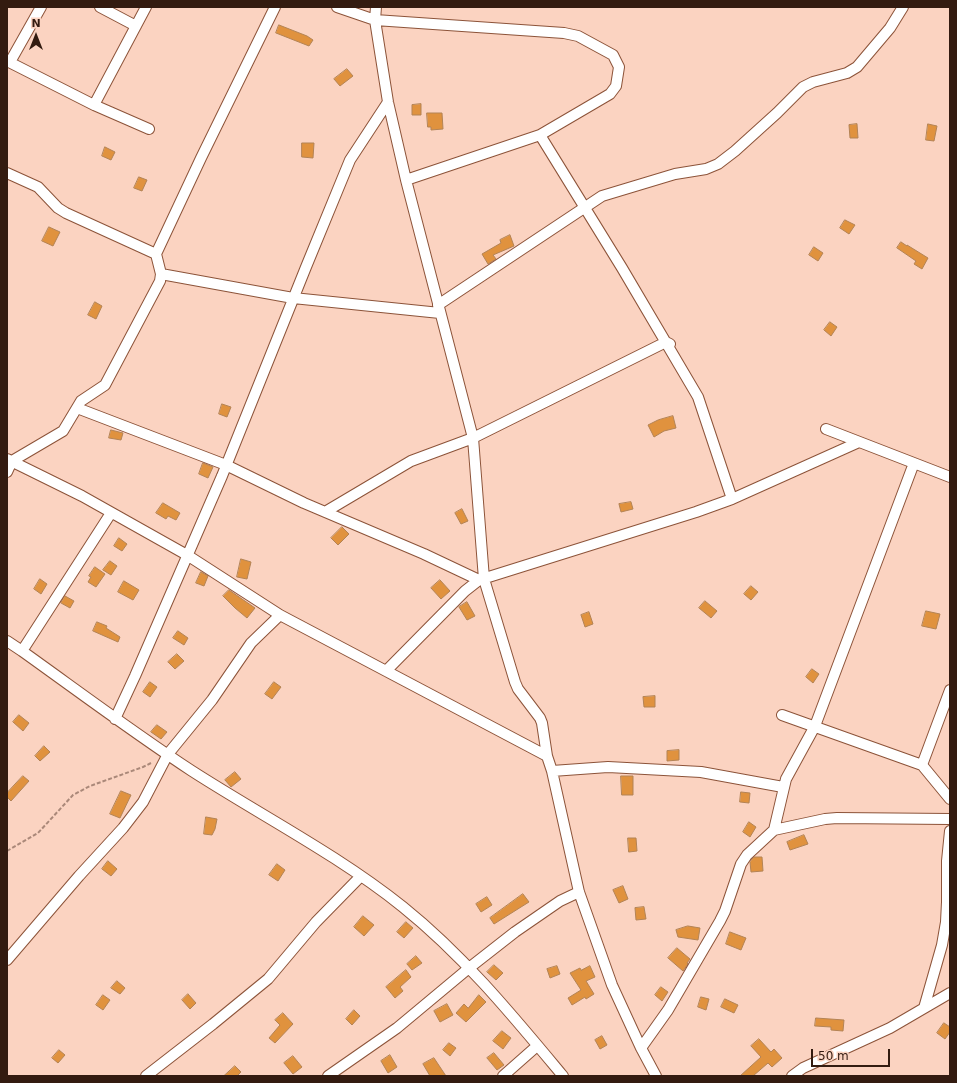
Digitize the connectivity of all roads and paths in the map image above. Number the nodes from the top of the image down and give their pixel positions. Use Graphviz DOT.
graph roads {
  1 [pos="42,7"];
  2 [pos="100,7"];
  3 [pos="146,7"];
  4 [pos="275,7"];
  5 [pos="337,7"];
  6 [pos="376,7"];
  7 [pos="903,7"];
  8 [pos="375,20"];
  9 [pos="136,26"];
  10 [pos="8,61"];
  11 [pos="388,102"];
  12 [pos="94,105"];
  13 [pos="148,129"];
  14 [pos="540,135"];
  15 [pos="7,173"];
  16 [pos="406,180"];
  17 [pos="584,207"];
  18 [pos="156,254"];
  19 [pos="161,274"];
  20 [pos="293,298"];
  21 [pos="439,309"];
  22 [pos="669,344"];
  23 [pos="77,408"];
  24 [pos="826,429"];
  25 [pos="473,438"];
  26 [pos="859,442"];
  27 [pos="10,460"];
  28 [pos="914,463"];
  29 [pos="226,465"];
  30 [pos="7,472"];
  31 [pos="950,477"];
  32 [pos="732,499"];
  33 [pos="325,512"];
  34 [pos="111,513"];
  35 [pos="187,556"];
  36 [pos="482,579"];
  37 [pos="280,615"];
  38 [pos="7,641"];
  39 [pos="22,650"];
  40 [pos="386,671"];
  41 [pos="950,690"];
  42 [pos="782,715"];
  43 [pos="115,719"];
  44 [pos="816,726"];
  45 [pos="168,754"];
  46 [pos="547,756"];
  47 [pos="922,765"];
  48 [pos="552,770"];
  49 [pos="783,787"];
  50 [pos="950,799"];
  51 [pos="950,819"];
  52 [pos="774,830"];
  53 [pos="950,831"];
  54 [pos="7,852"];
  55 [pos="361,876"];
  56 [pos="579,892"];
  57 [pos="7,960"];
  58 [pos="469,968"];
  59 [pos="950,993"];
  60 [pos="924,1008"];
  61 [pos="537,1046"];
  62 [pos="641,1048"];
  63 [pos="146,1076"];
  64 [pos="328,1076"];
  65 [pos="503,1076"];
  66 [pos="563,1076"];
  67 [pos="656,1076"];
  68 [pos="792,1076"];
  1 -- 10 [label="street"];
  2 -- 9 [label="street"];
  3 -- 9 [label="street"];
  4 -- 18 [label="street"];
  5 -- 8 [label="street"];
  6 -- 8 [label="street"];
  7 -- 17 [label="street"];
  8 -- 11 [label="street"];
  8 -- 14 [label="street"];
  9 -- 12 [label="street"];
  10 -- 12 [label="street"];
  11 -- 16 [label="street"];
  11 -- 20 [label="street"];
  12 -- 13 [label="street"];
  14 -- 16 [label="street"];
  14 -- 17 [label="street"];
  15 -- 18 [label="street"];
  16 -- 21 [label="street"];
  17 -- 21 [label="street"];
  17 -- 22 [label="street"];
  18 -- 19 [label="street"];
  19 -- 20 [label="street"];
  19 -- 23 [label="street"];
  20 -- 21 [label="street"];
  20 -- 29 [label="street"];
  21 -- 25 [label="street"];
  22 -- 25 [label="street"];
  22 -- 32 [label="street"];
  23 -- 27 [label="street"];
  23 -- 29 [label="street"];
  24 -- 26 [label="street"];
  25 -- 33 [label="street"];
  25 -- 36 [label="street"];
  26 -- 28 [label="street"];
  26 -- 32 [label="street"];
  27 -- 30 [label="street"];
  27 -- 34 [label="street"];
  28 -- 31 [label="street"];
  28 -- 44 [label="street"];
  29 -- 33 [label="street"];
  29 -- 35 [label="street"];
  32 -- 36 [label="street"];
  33 -- 36 [label="street"];
  34 -- 35 [label="street"];
  34 -- 39 [label="street"];
  35 -- 37 [label="street"];
  35 -- 43 [label="street"];
  36 -- 40 [label="street"];
  36 -- 46 [label="street"];
  37 -- 40 [label="street"];
  37 -- 45 [label="street"];
  38 -- 39 [label="street"];
  39 -- 43 [label="street"];
  40 -- 46 [label="street"];
  41 -- 47 [label="street"];
  42 -- 44 [label="street"];
  43 -- 45 [label="street"];
  44 -- 47 [label="street"];
  44 -- 49 [label="street"];
  45 -- 54 [label="path"];
  45 -- 55 [label="street"];
  45 -- 57 [label="street"];
  46 -- 48 [label="street"];
  47 -- 50 [label="street"];
  48 -- 49 [label="street"];
  48 -- 56 [label="street"];
  49 -- 52 [label="street"];
  51 -- 52 [label="street"];
  52 -- 62 [label="street"];
  53 -- 60 [label="street"];
  55 -- 58 [label="street"];
  55 -- 63 [label="street"];
  56 -- 58 [label="street"];
  56 -- 62 [label="street"];
  58 -- 61 [label="street"];
  58 -- 64 [label="street"];
  59 -- 60 [label="street"];
  60 -- 68 [label="street"];
  61 -- 65 [label="street"];
  61 -- 66 [label="street"];
  62 -- 67 [label="street"];
}
